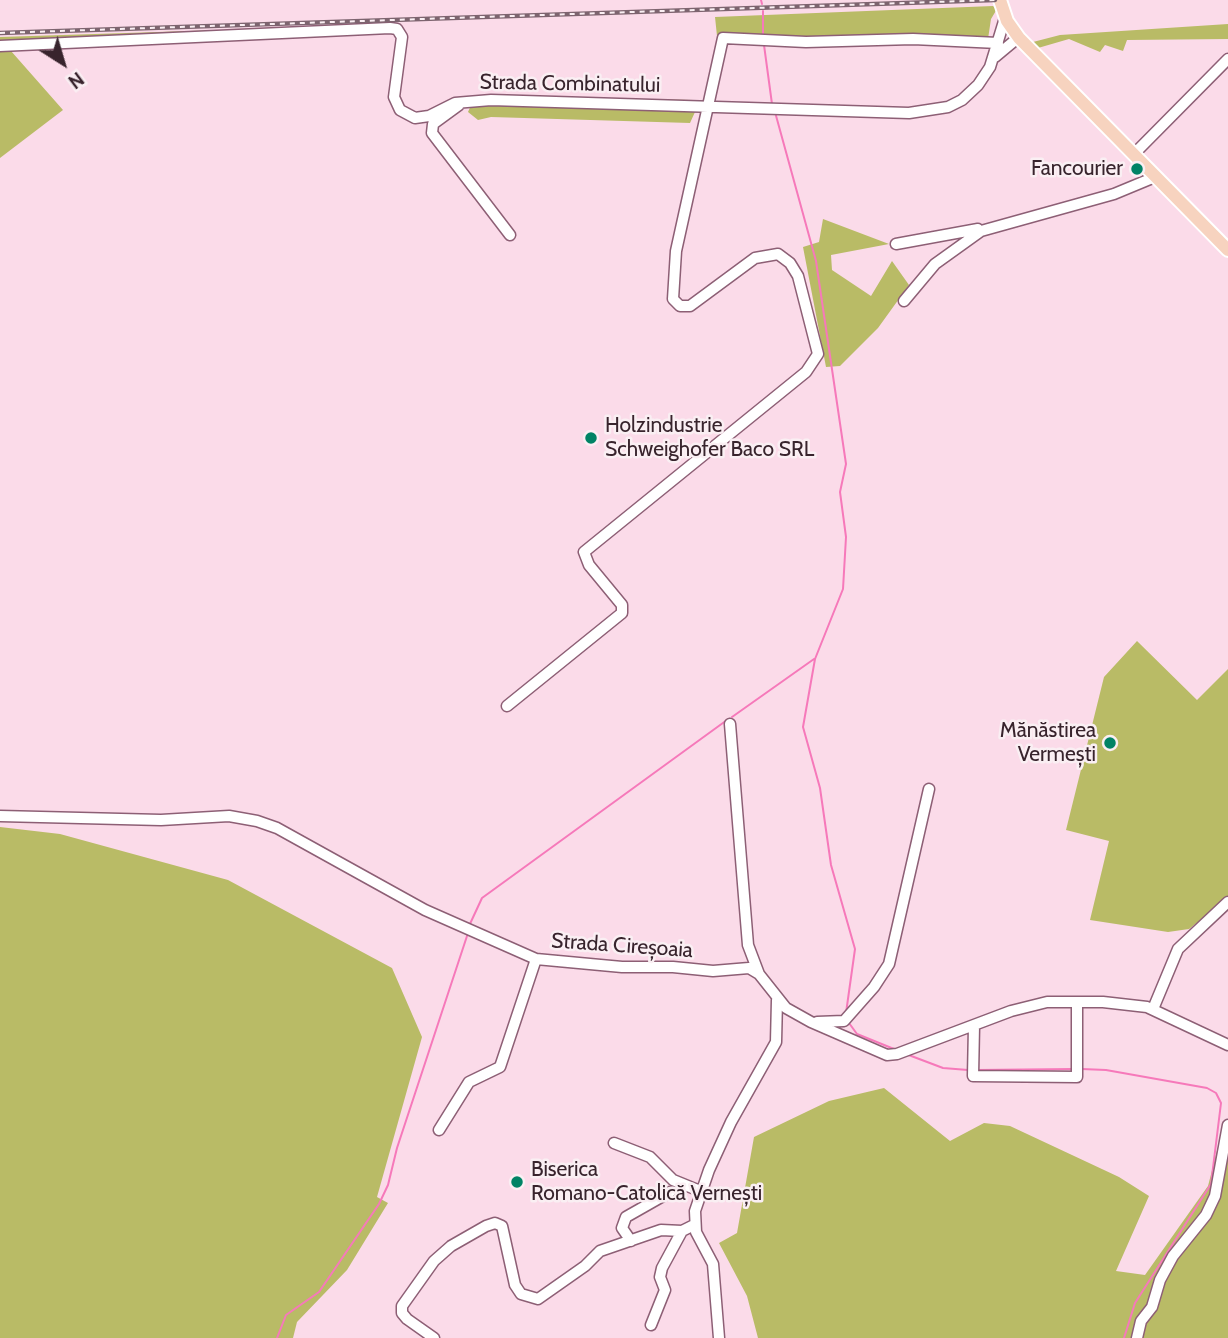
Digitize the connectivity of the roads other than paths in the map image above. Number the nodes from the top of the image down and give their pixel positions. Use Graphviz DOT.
graph roads {
  1 [pos="1000,0"];
  2 [pos="1005,18"];
  3 [pos="1018,37"];
  4 [pos="998,43"];
  5 [pos="0,46"];
  6 [pos="993,60"];
  7 [pos="1228,60"];
  8 [pos="465,101"];
  9 [pos="707,106"];
  10 [pos="1133,155"];
  11 [pos="1155,177"];
  12 [pos="991,227"];
  13 [pos="510,235"];
  14 [pos="896,244"];
  15 [pos="1228,250"];
  16 [pos="904,301"];
  17 [pos="507,706"];
  18 [pos="730,724"];
  19 [pos="929,789"];
  20 [pos="0,816"];
  21 [pos="1228,902"];
  22 [pos="536,959"];
  23 [pos="759,974"];
  24 [pos="777,1000"];
  25 [pos="1077,1002"];
  26 [pos="1153,1009"];
  27 [pos="811,1022"];
  28 [pos="974,1026"];
  29 [pos="1228,1045"];
  30 [pos="1228,1125"];
  31 [pos="439,1130"];
  32 [pos="614,1143"];
  33 [pos="700,1191"];
  34 [pos="670,1192"];
  35 [pos="694,1225"];
  36 [pos="682,1231"];
  37 [pos="631,1241"];
  38 [pos="651,1325"];
  39 [pos="434,1338"];
  40 [pos="719,1338"];
  41 [pos="1137,1338"];
  1 -- 2 [label="main road"];
  2 -- 3 [label="main road"];
  2 -- 4 [label="street, Strada Combinatului"];
  3 -- 6 [label="street"];
  3 -- 10 [label="main road"];
  4 -- 6 [label="street, Strada Combinatului"];
  4 -- 9 [label="street"];
  5 -- 8 [label="street, Strada Combinatului"];
  6 -- 9 [label="street, Strada Combinatului"];
  7 -- 10 [label="street"];
  8 -- 9 [label="street, Strada Combinatului"];
  8 -- 13 [label="street"];
  9 -- 17 [label="street"];
  10 -- 11 [label="main road"];
  11 -- 12 [label="street"];
  11 -- 15 [label="main road"];
  12 -- 14 [label="street"];
  12 -- 16 [label="street"];
  18 -- 23 [label="street"];
  19 -- 27 [label="street"];
  20 -- 22 [label="street, Strada Cireșoaia"];
  21 -- 26 [label="street"];
  22 -- 23 [label="street, Strada Cireșoaia"];
  22 -- 31 [label="street"];
  23 -- 24 [label="street"];
  24 -- 27 [label="street"];
  24 -- 33 [label="street"];
  25 -- 26 [label="street"];
  25 -- 28 [label="street"];
  25 -- 28 [label="street"];
  26 -- 29 [label="street"];
  27 -- 28 [label="street"];
  30 -- 41 [label="street"];
  32 -- 33 [label="street"];
  33 -- 35 [label="street"];
  34 -- 37 [label="street"];
  35 -- 36 [label="street"];
  35 -- 40 [label="street"];
  36 -- 37 [label="street"];
  36 -- 38 [label="street"];
  37 -- 39 [label="street"];
}
